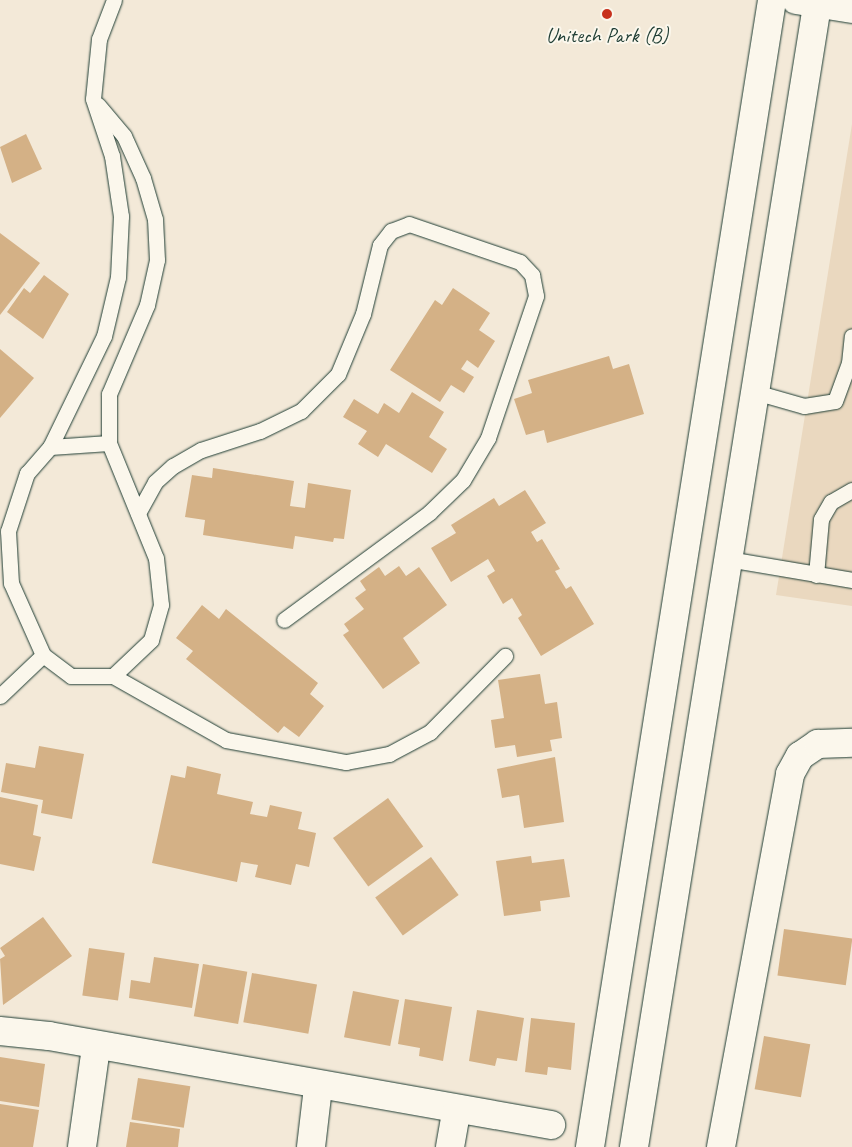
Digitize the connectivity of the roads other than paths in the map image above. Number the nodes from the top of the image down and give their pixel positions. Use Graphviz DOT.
graph roads {
  1 [pos="114,0"];
  2 [pos="772,0"];
  3 [pos="810,1"];
  4 [pos="852,9"];
  5 [pos="92,98"];
  6 [pos="852,336"];
  7 [pos="755,392"];
  8 [pos="109,443"];
  9 [pos="50,447"];
  10 [pos="852,490"];
  11 [pos="138,513"];
  12 [pos="728,559"];
  13 [pos="816,574"];
  14 [pos="852,580"];
  15 [pos="284,620"];
  16 [pos="43,655"];
  17 [pos="505,656"];
  18 [pos="113,676"];
  19 [pos="0,696"];
  20 [pos="852,743"];
  21 [pos="0,1031"];
  22 [pos="96,1047"];
  23 [pos="318,1087"];
  24 [pos="456,1112"];
  25 [pos="551,1126"];
  26 [pos="82,1147"];
  27 [pos="311,1147"];
  28 [pos="450,1147"];
  29 [pos="590,1147"];
  30 [pos="634,1147"];
  31 [pos="721,1147"];
  1 -- 5 [label="lane"];
  2 -- 29 [label="main road"];
  3 -- 4 [label="main road"];
  3 -- 7 [label="main road"];
  5 -- 8 [label="lane"];
  5 -- 9 [label="lane"];
  6 -- 7 [label="lane"];
  7 -- 12 [label="main road"];
  8 -- 9 [label="lane"];
  8 -- 11 [label="lane"];
  9 -- 16 [label="lane"];
  10 -- 13 [label="lane"];
  11 -- 15 [label="lane"];
  11 -- 18 [label="lane"];
  12 -- 13 [label="lane"];
  12 -- 30 [label="main road"];
  13 -- 14 [label="lane"];
  16 -- 18 [label="lane"];
  16 -- 19 [label="lane"];
  17 -- 18 [label="lane"];
  20 -- 31 [label="main road"];
  21 -- 22 [label="main road"];
  22 -- 23 [label="main road"];
  22 -- 26 [label="main road"];
  23 -- 24 [label="main road"];
  23 -- 27 [label="main road"];
  24 -- 25 [label="main road"];
  24 -- 28 [label="main road"];
}
